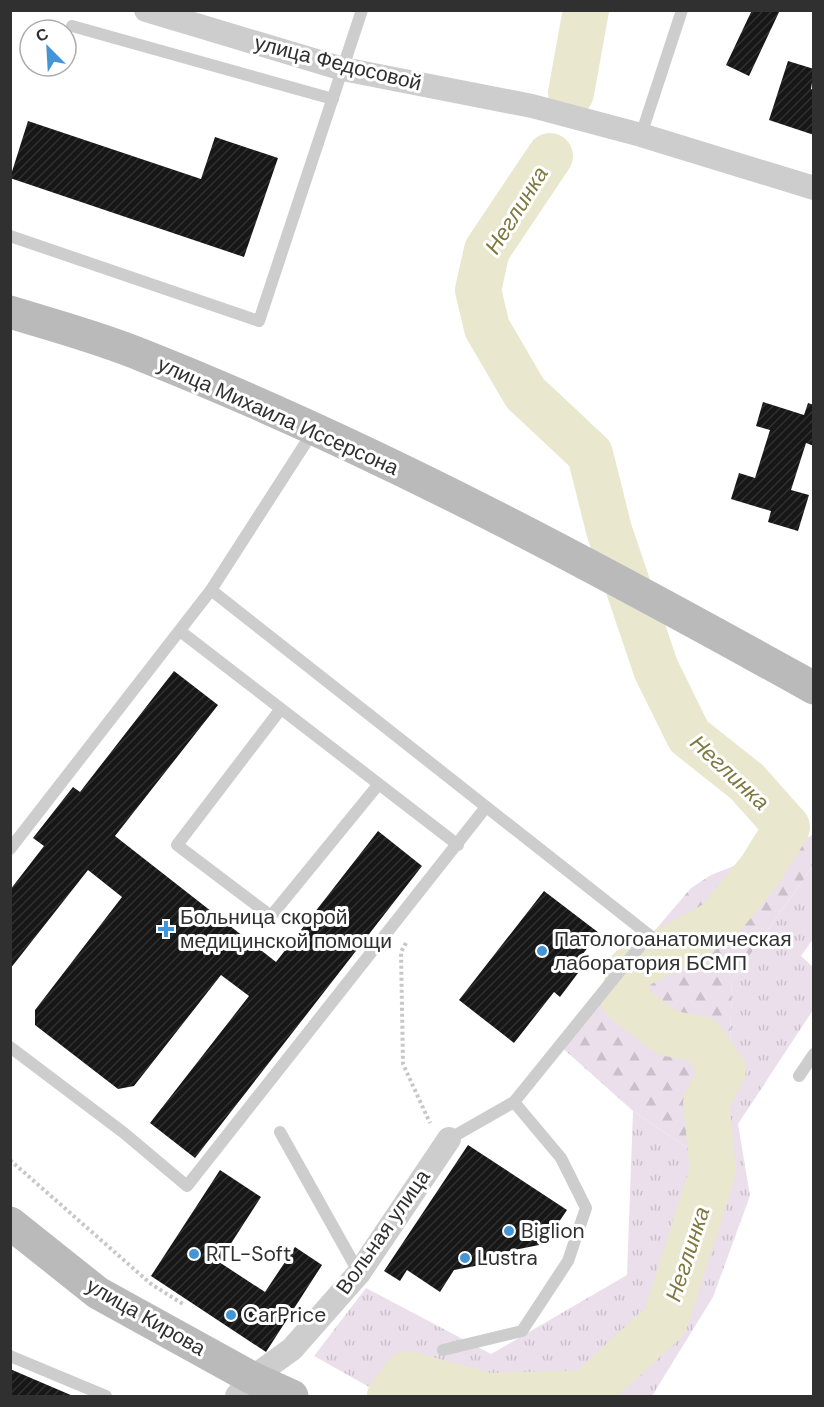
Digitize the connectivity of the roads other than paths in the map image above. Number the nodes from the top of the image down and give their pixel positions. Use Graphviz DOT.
graph roads {
  1 [pos="146,10"];
  2 [pos="362,10"];
  3 [pos="682,10"];
  4 [pos="78,28"];
  5 [pos="343,69"];
  6 [pos="333,99"];
  7 [pos="640,135"];
  8 [pos="813,188"];
  9 [pos="10,237"];
  10 [pos="10,312"];
  11 [pos="315,428"];
  12 [pos="211,590"];
  13 [pos="180,631"];
  14 [pos="813,688"];
  15 [pos="280,710"];
  16 [pos="378,785"];
  17 [pos="486,807"];
  18 [pos="458,845"];
  19 [pos="10,849"];
  20 [pos="10,1047"];
  21 [pos="813,1054"];
  22 [pos="799,1076"];
  23 [pos="514,1101"];
  24 [pos="280,1132"];
  25 [pos="445,1144"];
  26 [pos="10,1223"];
  27 [pos="359,1273"];
  28 [pos="443,1350"];
  29 [pos="10,1356"];
  30 [pos="244,1387"];
  31 [pos="106,1396"];
  32 [pos="292,1396"];
  1 -- 5 [label="street, улица Федосовой"];
  2 -- 5 [label="lane"];
  3 -- 7 [label="lane"];
  4 -- 6 [label="lane"];
  5 -- 6 [label="lane"];
  5 -- 7 [label="street, улица Федосовой"];
  6 -- 9 [label="lane"];
  7 -- 8 [label="street"];
  10 -- 11 [label="main road, улица Михаила Иссерсона"];
  11 -- 12 [label="lane"];
  11 -- 14 [label="main road, улица Михаила Иссерсона"];
  12 -- 13 [label="lane"];
  12 -- 17 [label="lane"];
  13 -- 15 [label="lane"];
  13 -- 19 [label="lane"];
  15 -- 16 [label="lane"];
  15 -- 16 [label="lane"];
  16 -- 18 [label="lane"];
  17 -- 18 [label="lane"];
  17 -- 23 [label="lane"];
  18 -- 20 [label="lane"];
  21 -- 22 [label="lane"];
  23 -- 25 [label="lane"];
  23 -- 28 [label="lane"];
  24 -- 27 [label="lane"];
  25 -- 27 [label="street, Вольная улица"];
  26 -- 30 [label="main road, улица Кирова"];
  27 -- 30 [label="street, Вольная улица"];
  29 -- 31 [label="lane"];
  30 -- 32 [label="main road, улица Кирова"];
}
